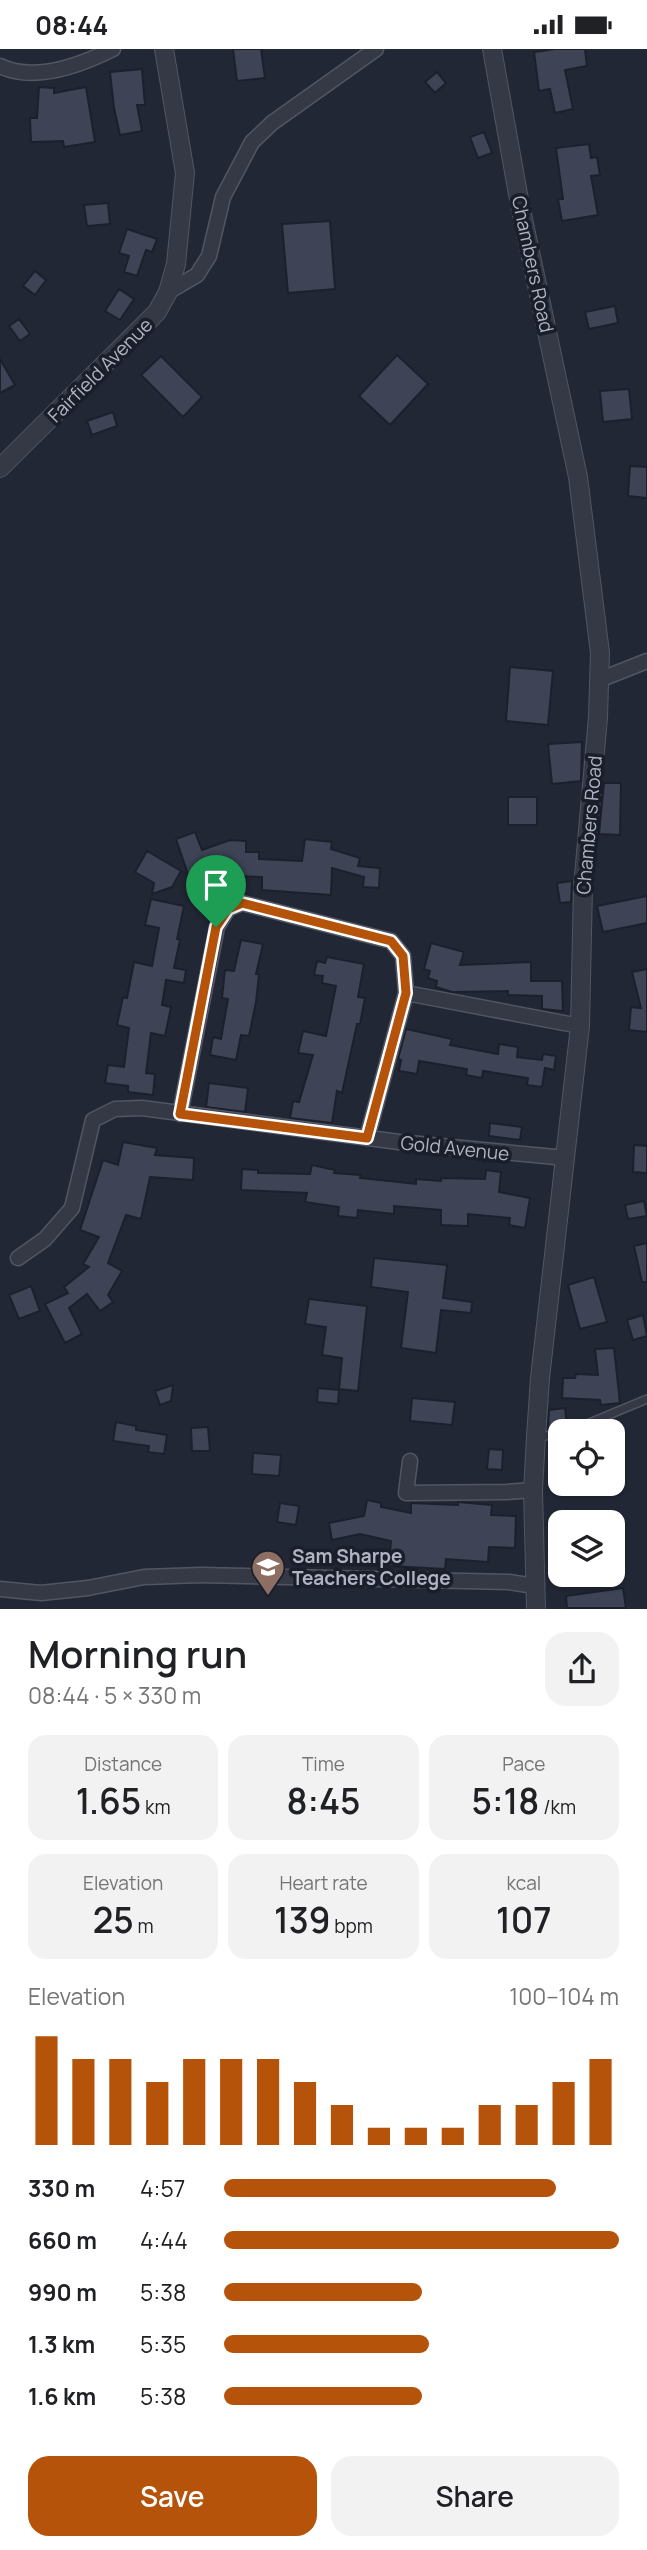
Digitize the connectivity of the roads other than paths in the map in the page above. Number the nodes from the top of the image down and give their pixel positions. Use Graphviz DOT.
graph roads {
  1 [pos="113,49"];
  2 [pos="164,49"];
  3 [pos="376,49"];
  4 [pos="492,49"];
  5 [pos="0,66"];
  6 [pos="168,292"];
  7 [pos="0,468"];
  8 [pos="647,661"];
  9 [pos="599,680"];
  10 [pos="406,993"];
  11 [pos="580,1025"];
  12 [pos="180,1114"];
  13 [pos="367,1138"];
  14 [pos="566,1159"];
  15 [pos="18,1258"];
  16 [pos="647,1399"];
  17 [pos="599,1419"];
  18 [pos="548,1436"];
  19 [pos="536,1437"];
  20 [pos="410,1461"];
  21 [pos="533,1490"];
  22 [pos="534,1585"];
  23 [pos="0,1589"];
  24 [pos="536,1608"];
  1 -- 5 [label="street"];
  2 -- 6 [label="street, Fairfield Avenue"];
  3 -- 6 [label="street"];
  4 -- 9 [label="street, Chambers Road"];
  6 -- 7 [label="street, Fairfield Avenue"];
  8 -- 9 [label="street"];
  9 -- 11 [label="street, Chambers Road"];
  10 -- 11 [label="street"];
  10 -- 12 [label="street"];
  10 -- 13 [label="street"];
  11 -- 14 [label="street, Chambers Road"];
  12 -- 13 [label="street, Gold Avenue"];
  12 -- 15 [label="street, Gold Avenue"];
  13 -- 14 [label="street, Gold Avenue"];
  14 -- 19 [label="street, Chambers Road"];
  16 -- 17 [label="lane"];
  18 -- 19 [label="lane"];
  19 -- 21 [label="street, Chambers Road"];
  20 -- 21 [label="street"];
  21 -- 22 [label="street, Chambers Road"];
  22 -- 23 [label="street"];
  22 -- 24 [label="street, Chambers Road"];
}
